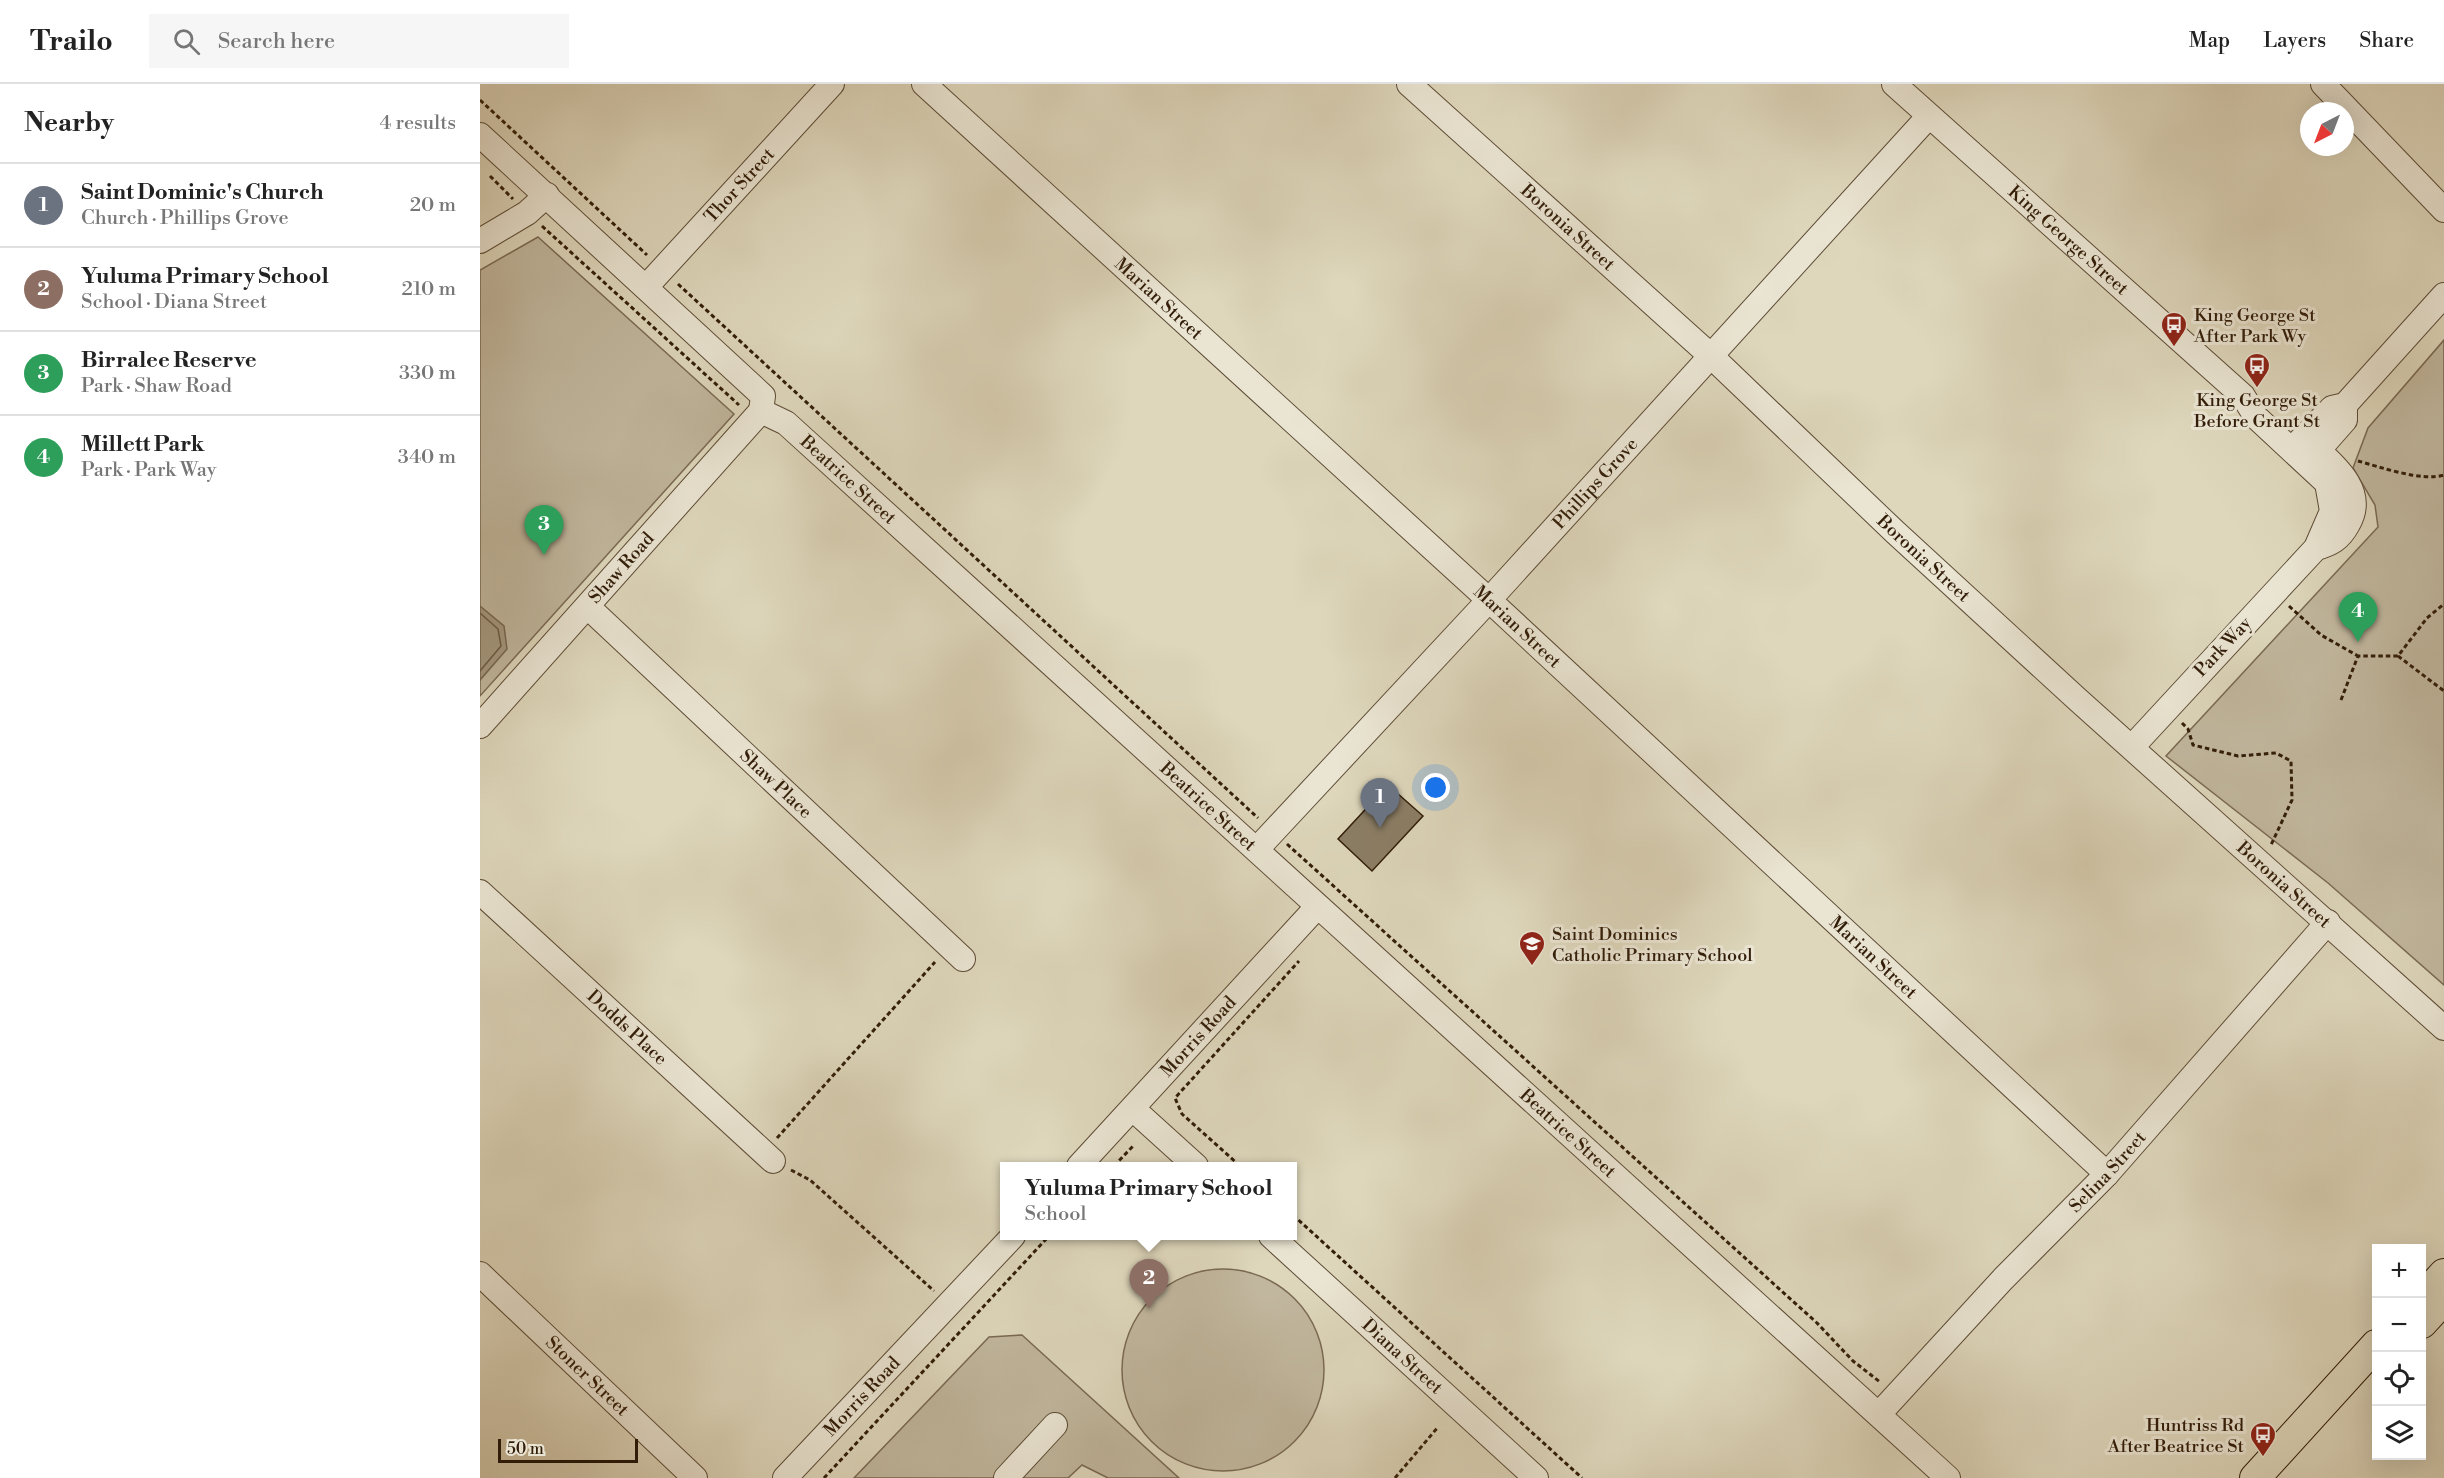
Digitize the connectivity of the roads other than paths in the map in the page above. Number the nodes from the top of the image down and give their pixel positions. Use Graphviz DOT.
graph roads {
  1 [pos="832,84"];
  2 [pos="924,84"];
  3 [pos="1409,84"];
  4 [pos="1894,84"];
  5 [pos="2323,84"];
  6 [pos="1929,116"];
  7 [pos="480,135"];
  8 [pos="548,195"];
  9 [pos="2444,210"];
  10 [pos="480,241"];
  11 [pos="646,287"];
  12 [pos="2444,295"];
  13 [pos="1711,356"];
  14 [pos="757,415"];
  15 [pos="2306,450"];
  16 [pos="2342,514"];
  17 [pos="1489,600"];
  18 [pos="588,608"];
  19 [pos="480,726"];
  20 [pos="2132,747"];
  21 [pos="1257,849"];
  22 [pos="480,892"];
  23 [pos="1317,907"];
  24 [pos="2328,922"];
  25 [pos="956,952"];
  26 [pos="2444,1028"];
  27 [pos="1133,1109"];
  28 [pos="769,1156"];
  29 [pos="1084,1162"];
  30 [pos="1191,1162"];
  31 [pos="2107,1174"];
  32 [pos="1009,1240"];
  33 [pos="1275,1240"];
  34 [pos="480,1274"];
  35 [pos="2444,1274"];
  36 [pos="2426,1293"];
  37 [pos="2444,1299"];
  38 [pos="2426,1318"];
  39 [pos="2372,1349"];
  40 [pos="2372,1376"];
  41 [pos="1879,1414"];
  42 [pos="1055,1425"];
  43 [pos="695,1478"];
  44 [pos="785,1478"];
  45 [pos="1006,1478"];
  46 [pos="1536,1478"];
  47 [pos="1948,1478"];
  48 [pos="2255,1478"];
  49 [pos="2281,1478"];
  1 -- 11 [label="street, Thor Street"];
  2 -- 17 [label="street, Marian Street"];
  3 -- 13 [label="street, Boronia Street"];
  4 -- 6 [label="street, King George Street"];
  5 -- 9 [label="street"];
  6 -- 13 [label="street, Phillips Grove"];
  6 -- 15 [label="street, King George Street"];
  7 -- 8 [label="street"];
  8 -- 10 [label="street"];
  8 -- 11 [label="street"];
  11 -- 14 [label="street"];
  12 -- 15 [label="street"];
  13 -- 17 [label="street, Phillips Grove"];
  13 -- 20 [label="street, Boronia Street"];
  14 -- 18 [label="street, Shaw Road"];
  14 -- 21 [label="street, Beatrice Street"];
  15 -- 16 [label="street, King George Street"];
  16 -- 20 [label="street, Park Way"];
  17 -- 21 [label="street, Phillips Grove"];
  17 -- 31 [label="street, Marian Street"];
  18 -- 19 [label="street, Shaw Road"];
  18 -- 25 [label="street, Shaw Place"];
  20 -- 24 [label="street, Boronia Street"];
  21 -- 23 [label="street, Beatrice Street"];
  22 -- 28 [label="street, Dodds Place"];
  23 -- 27 [label="street, Morris Road"];
  23 -- 41 [label="street, Beatrice Street"];
  24 -- 26 [label="street, Boronia Street"];
  24 -- 31 [label="street, Selina Street"];
  27 -- 29 [label="street, Morris Road"];
  27 -- 30 [label="street"];
  31 -- 41 [label="street, Selina Street"];
  32 -- 44 [label="street, Morris Road"];
  33 -- 46 [label="street, Diana Street"];
  34 -- 43 [label="street, Stoner Street"];
  35 -- 36 [label="main road"];
  37 -- 38 [label="main road"];
  39 -- 48 [label="main road"];
  40 -- 49 [label="main road"];
  41 -- 47 [label="street, Beatrice Street"];
  42 -- 45 [label="street"];
}
